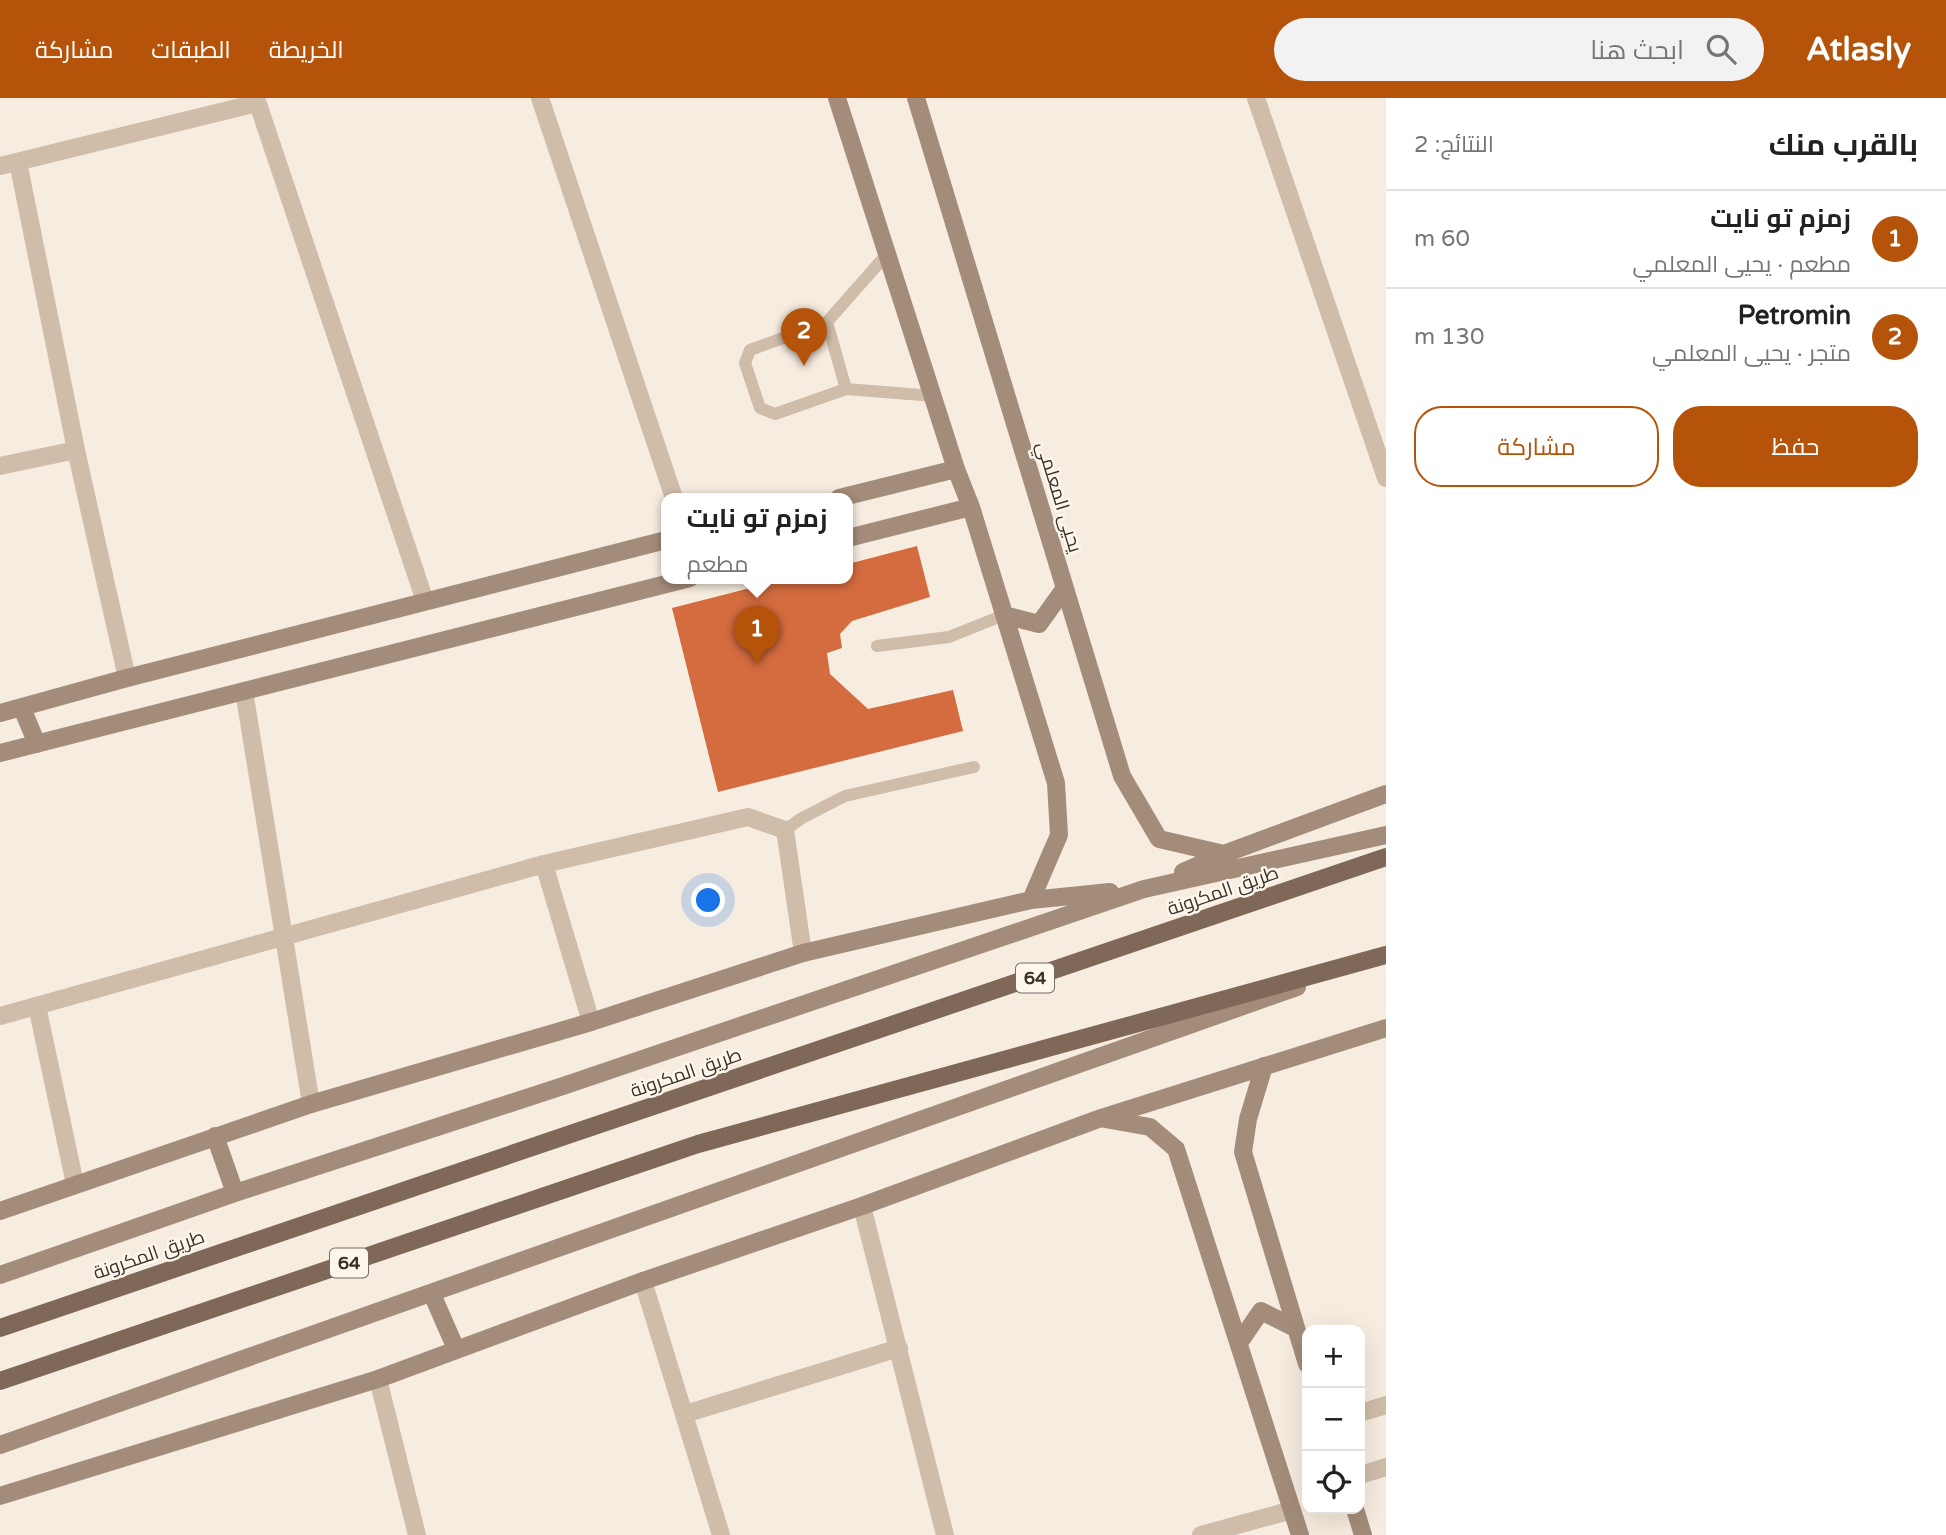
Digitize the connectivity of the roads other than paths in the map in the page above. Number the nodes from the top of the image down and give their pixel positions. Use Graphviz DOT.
graph roads {
  1 [pos="540,98"];
  2 [pos="838,98"];
  3 [pos="916,98"];
  4 [pos="1256,98"];
  5 [pos="256,100"];
  6 [pos="18,162"];
  7 [pos="0,166"];
  8 [pos="887,254"];
  9 [pos="827,322"];
  10 [pos="846,389"];
  11 [pos="934,396"];
  12 [pos="76,450"];
  13 [pos="0,466"];
  14 [pos="956,469"];
  15 [pos="1385,475"];
  16 [pos="672,493"];
  17 [pos="853,495"];
  18 [pos="971,507"];
  19 [pos="853,537"];
  20 [pos="661,541"];
  21 [pos="666,584"];
  22 [pos="1065,587"];
  23 [pos="425,601"];
  24 [pos="1004,615"];
  25 [pos="877,646"];
  26 [pos="127,678"];
  27 [pos="244,691"];
  28 [pos="22,708"];
  29 [pos="0,713"];
  30 [pos="37,744"];
  31 [pos="0,753"];
  32 [pos="974,767"];
  33 [pos="1386,794"];
  34 [pos="785,830"];
  35 [pos="1386,835"];
  36 [pos="1224,854"];
  37 [pos="1386,857"];
  38 [pos="544,864"];
  39 [pos="1144,889"];
  40 [pos="1031,900"];
  41 [pos="283,937"];
  42 [pos="803,953"];
  43 [pos="1382,956"];
  44 [pos="37,1006"];
  45 [pos="0,1016"];
  46 [pos="591,1022"];
  47 [pos="1386,1026"];
  48 [pos="1264,1066"];
  49 [pos="311,1104"];
  50 [pos="1101,1118"];
  51 [pos="215,1136"];
  52 [pos="75,1184"];
  53 [pos="235,1193"];
  54 [pos="862,1206"];
  55 [pos="0,1210"];
  56 [pos="0,1275"];
  57 [pos="643,1281"];
  58 [pos="432,1294"];
  59 [pos="0,1328"];
  60 [pos="1295,1328"];
  61 [pos="1239,1343"];
  62 [pos="899,1348"];
  63 [pos="456,1349"];
  64 [pos="1302,1349"];
  65 [pos="378,1379"];
  66 [pos="0,1381"];
  67 [pos="1386,1405"];
  68 [pos="1365,1411"];
  69 [pos="685,1414"];
  70 [pos="0,1444"];
  71 [pos="1386,1466"];
  72 [pos="1365,1473"];
  73 [pos="0,1496"];
  74 [pos="1293,1510"];
  75 [pos="1356,1514"];
  76 [pos="417,1535"];
  77 [pos="721,1535"];
  78 [pos="945,1535"];
  79 [pos="1201,1535"];
  80 [pos="1300,1535"];
  81 [pos="1363,1535"];
  1 -- 16 [label="street"];
  2 -- 8 [label="main road"];
  3 -- 22 [label="main road, يحيى المعلمي"];
  4 -- 15 [label="street"];
  5 -- 6 [label="street"];
  5 -- 23 [label="street"];
  6 -- 7 [label="street"];
  6 -- 12 [label="street"];
  8 -- 9 [label="lane"];
  8 -- 11 [label="main road"];
  9 -- 10 [label="lane"];
  9 -- 10 [label="lane"];
  10 -- 11 [label="lane"];
  11 -- 14 [label="main road"];
  12 -- 13 [label="street"];
  12 -- 26 [label="street"];
  14 -- 17 [label="main road"];
  14 -- 18 [label="main road"];
  18 -- 19 [label="main road"];
  18 -- 24 [label="main road"];
  20 -- 23 [label="main road"];
  21 -- 27 [label="main road"];
  22 -- 24 [label="main road"];
  22 -- 36 [label="main road, يحيى المعلمي"];
  23 -- 26 [label="main road"];
  24 -- 25 [label="lane"];
  24 -- 40 [label="main road"];
  26 -- 28 [label="main road"];
  27 -- 30 [label="main road"];
  27 -- 41 [label="street"];
  28 -- 29 [label="main road"];
  28 -- 30 [label="main road"];
  30 -- 31 [label="main road"];
  32 -- 34 [label="lane"];
  33 -- 36 [label="main road"];
  34 -- 38 [label="street"];
  34 -- 42 [label="street"];
  35 -- 39 [label="main road"];
  36 -- 39 [label="main road"];
  37 -- 59 [label="main road, طريق المكرونة / 64"];
  38 -- 41 [label="street"];
  38 -- 46 [label="street"];
  39 -- 40 [label="main road"];
  39 -- 53 [label="main road"];
  40 -- 42 [label="main road"];
  41 -- 44 [label="street"];
  41 -- 49 [label="street"];
  42 -- 46 [label="main road"];
  43 -- 58 [label="main road"];
  43 -- 66 [label="main road, 64"];
  44 -- 45 [label="street"];
  44 -- 52 [label="street"];
  46 -- 49 [label="main road"];
  47 -- 48 [label="main road"];
  48 -- 50 [label="main road"];
  48 -- 60 [label="main road"];
  49 -- 51 [label="main road"];
  50 -- 54 [label="main road"];
  50 -- 61 [label="main road"];
  51 -- 52 [label="main road"];
  51 -- 53 [label="main road"];
  52 -- 55 [label="main road"];
  53 -- 56 [label="main road"];
  54 -- 57 [label="main road"];
  54 -- 62 [label="street"];
  57 -- 63 [label="main road"];
  57 -- 69 [label="street"];
  58 -- 63 [label="main road"];
  58 -- 70 [label="main road"];
  60 -- 61 [label="main road"];
  60 -- 64 [label="main road"];
  61 -- 74 [label="main road"];
  62 -- 69 [label="street"];
  62 -- 78 [label="street"];
  63 -- 65 [label="main road"];
  65 -- 73 [label="main road"];
  65 -- 76 [label="street"];
  67 -- 68 [label="street"];
  69 -- 77 [label="street"];
  71 -- 72 [label="street"];
  74 -- 79 [label="street"];
  74 -- 80 [label="main road"];
  75 -- 81 [label="main road"];
}
